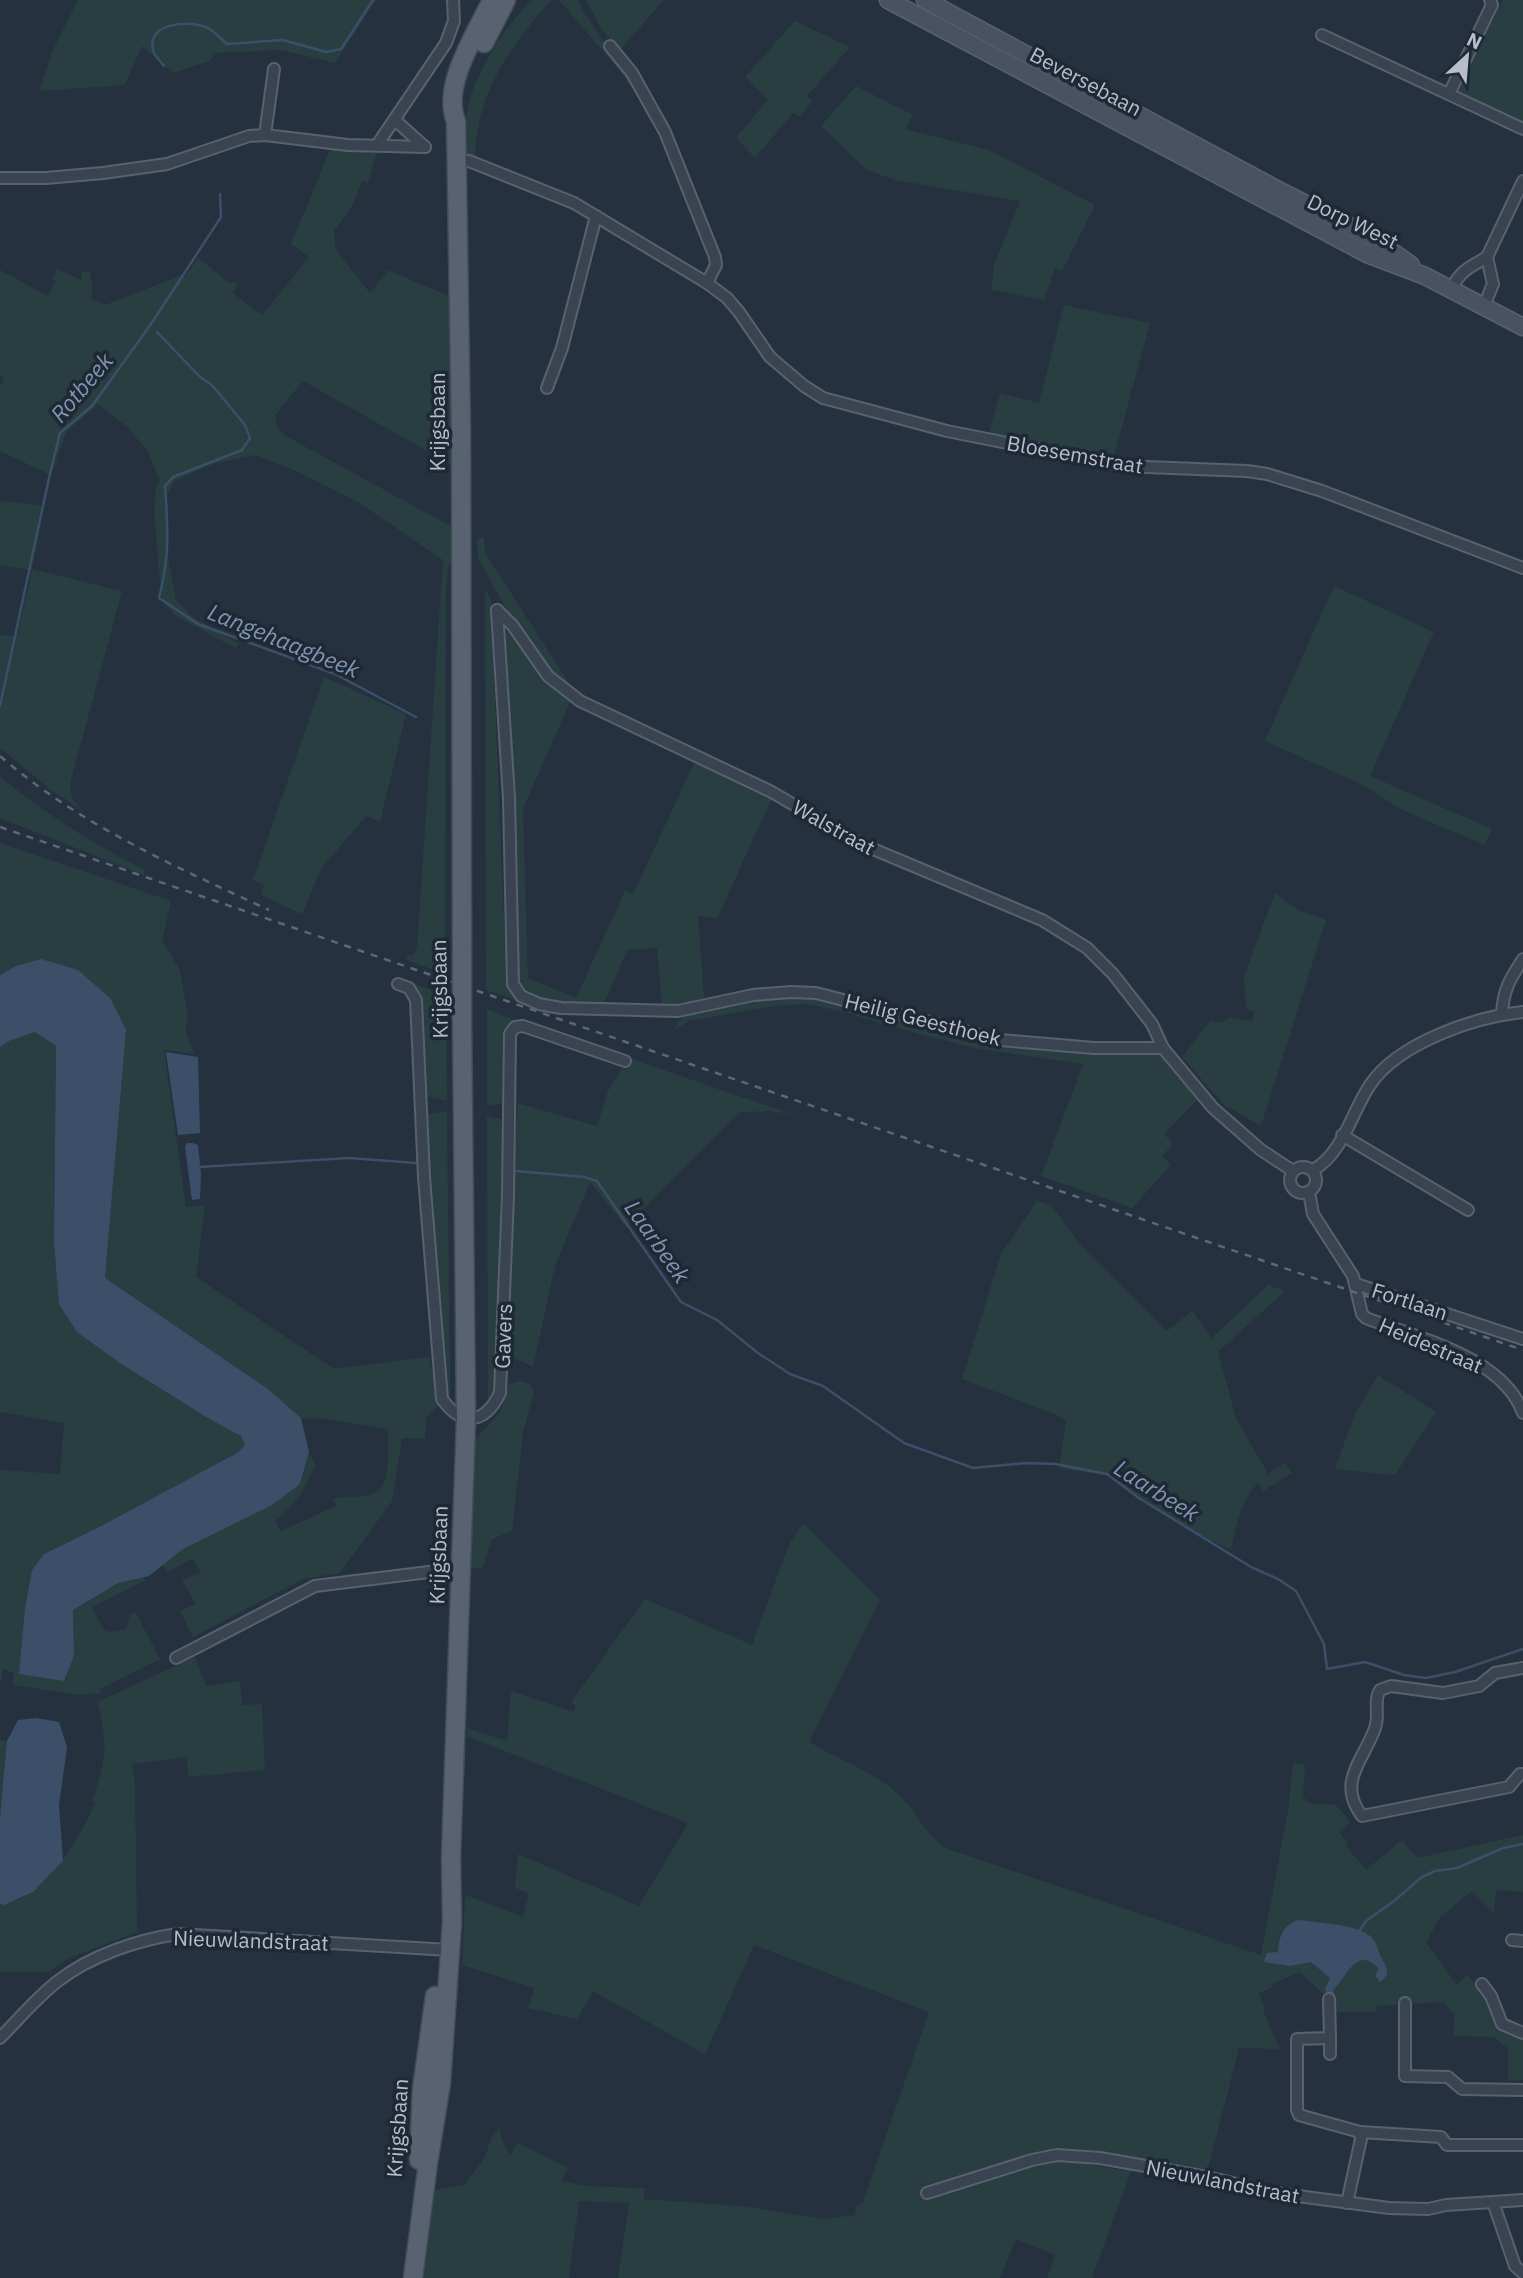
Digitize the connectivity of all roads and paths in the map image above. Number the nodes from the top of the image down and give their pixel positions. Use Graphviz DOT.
graph roads {
  1 [pos="453,0"];
  2 [pos="492,0"];
  3 [pos="506,0"];
  4 [pos="888,0"];
  5 [pos="925,0"];
  6 [pos="1490,0"];
  7 [pos="1322,35"];
  8 [pos="610,46"];
  9 [pos="274,69"];
  10 [pos="1449,94"];
  11 [pos="395,120"];
  12 [pos="456,121"];
  13 [pos="1523,129"];
  14 [pos="265,135"];
  15 [pos="377,145"];
  16 [pos="456,160"];
  17 [pos="0,178"];
  18 [pos="1523,181"];
  19 [pos="1268,193"];
  20 [pos="596,216"];
  21 [pos="1487,257"];
  22 [pos="707,283"];
  23 [pos="1451,289"];
  24 [pos="1484,306"];
  25 [pos="1523,327"];
  26 [pos="547,388"];
  27 [pos="1523,568"];
  28 [pos="1523,959"];
  29 [pos="398,984"];
  30 [pos="513,984"];
  31 [pos="1523,1012"];
  32 [pos="1502,1014"];
  33 [pos="1163,1048"];
  34 [pos="625,1061"];
  35 [pos="1342,1135"];
  36 [pos="1313,1170"];
  37 [pos="1293,1171"];
  38 [pos="1309,1192"];
  39 [pos="1468,1210"];
  40 [pos="1356,1284"];
  41 [pos="1523,1339"];
  42 [pos="1523,1413"];
  43 [pos="466,1419"];
  44 [pos="460,1564"];
  45 [pos="176,1658"];
  46 [pos="1523,1668"];
  47 [pos="1523,1774"];
  48 [pos="446,1949"];
  49 [pos="1482,1984"];
  50 [pos="1329,1999"];
  51 [pos="1405,2003"];
  52 [pos="1523,2034"];
  53 [pos="0,2038"];
  54 [pos="1330,2038"];
  55 [pos="1331,2054"];
  56 [pos="434,2063"];
  57 [pos="1523,2090"];
  58 [pos="1360,2132"];
  59 [pos="1523,2145"];
  60 [pos="928,2193"];
  61 [pos="1523,2200"];
  62 [pos="1493,2202"];
  63 [pos="1347,2203"];
  64 [pos="1523,2273"];
  65 [pos="404,2278"];
  66 [pos="413,2278"];
  1 -- 11 [label="street"];
  2 -- 12 [label="main road, Krijgsbaan"];
  3 -- 12 [label="main road, Krijgsbaan"];
  4 -- 19 [label="main road, Beversebaan"];
  5 -- 19 [label="main road, Beversebaan"];
  6 -- 10 [label="street"];
  7 -- 10 [label="street"];
  8 -- 22 [label="street"];
  9 -- 14 [label="street"];
  10 -- 13 [label="street"];
  11 -- 15 [label="street"];
  11 -- 15 [label="street"];
  12 -- 16 [label="main road, Krijgsbaan"];
  14 -- 15 [label="street"];
  14 -- 17 [label="street"];
  16 -- 20 [label="street, Bloesemstraat"];
  16 -- 43 [label="main road, Krijgsbaan, bridge"];
  18 -- 21 [label="street"];
  19 -- 23 [label="main road, Dorp West"];
  20 -- 22 [label="street, Bloesemstraat"];
  20 -- 26 [label="street"];
  21 -- 23 [label="street"];
  21 -- 24 [label="street"];
  22 -- 27 [label="street, Bloesemstraat"];
  23 -- 24 [label="main road, Dorp West"];
  24 -- 25 [label="main road, Dorp West"];
  28 -- 32 [label="street"];
  29 -- 43 [label="street"];
  30 -- 33 [label="street, Heilig Geesthoek"];
  30 -- 33 [label="street, Walstraat"];
  31 -- 32 [label="street"];
  32 -- 35 [label="street"];
  33 -- 37 [label="street"];
  34 -- 43 [label="street, Gavers"];
  35 -- 36 [label="street"];
  35 -- 39 [label="street"];
  36 -- 37 [label="street"];
  36 -- 38 [label="street"];
  37 -- 38 [label="street"];
  38 -- 40 [label="street, Fortlaan"];
  40 -- 41 [label="street, Fortlaan"];
  40 -- 42 [label="street, Heidestraat"];
  43 -- 44 [label="main road, Krijgsbaan"];
  44 -- 45 [label="street"];
  44 -- 48 [label="main road, Krijgsbaan"];
  46 -- 47 [label="street"];
  48 -- 53 [label="street, Nieuwlandstraat"];
  48 -- 56 [label="main road, Krijgsbaan"];
  49 -- 52 [label="street"];
  50 -- 54 [label="street"];
  51 -- 57 [label="street"];
  54 -- 55 [label="street"];
  54 -- 58 [label="street"];
  56 -- 65 [label="main road, Krijgsbaan"];
  56 -- 66 [label="main road, Krijgsbaan"];
  58 -- 59 [label="street"];
  58 -- 63 [label="street"];
  60 -- 63 [label="street, Nieuwlandstraat"];
  61 -- 62 [label="street, Nieuwlandstraat"];
  62 -- 63 [label="street, Nieuwlandstraat"];
  62 -- 64 [label="street"];
}
